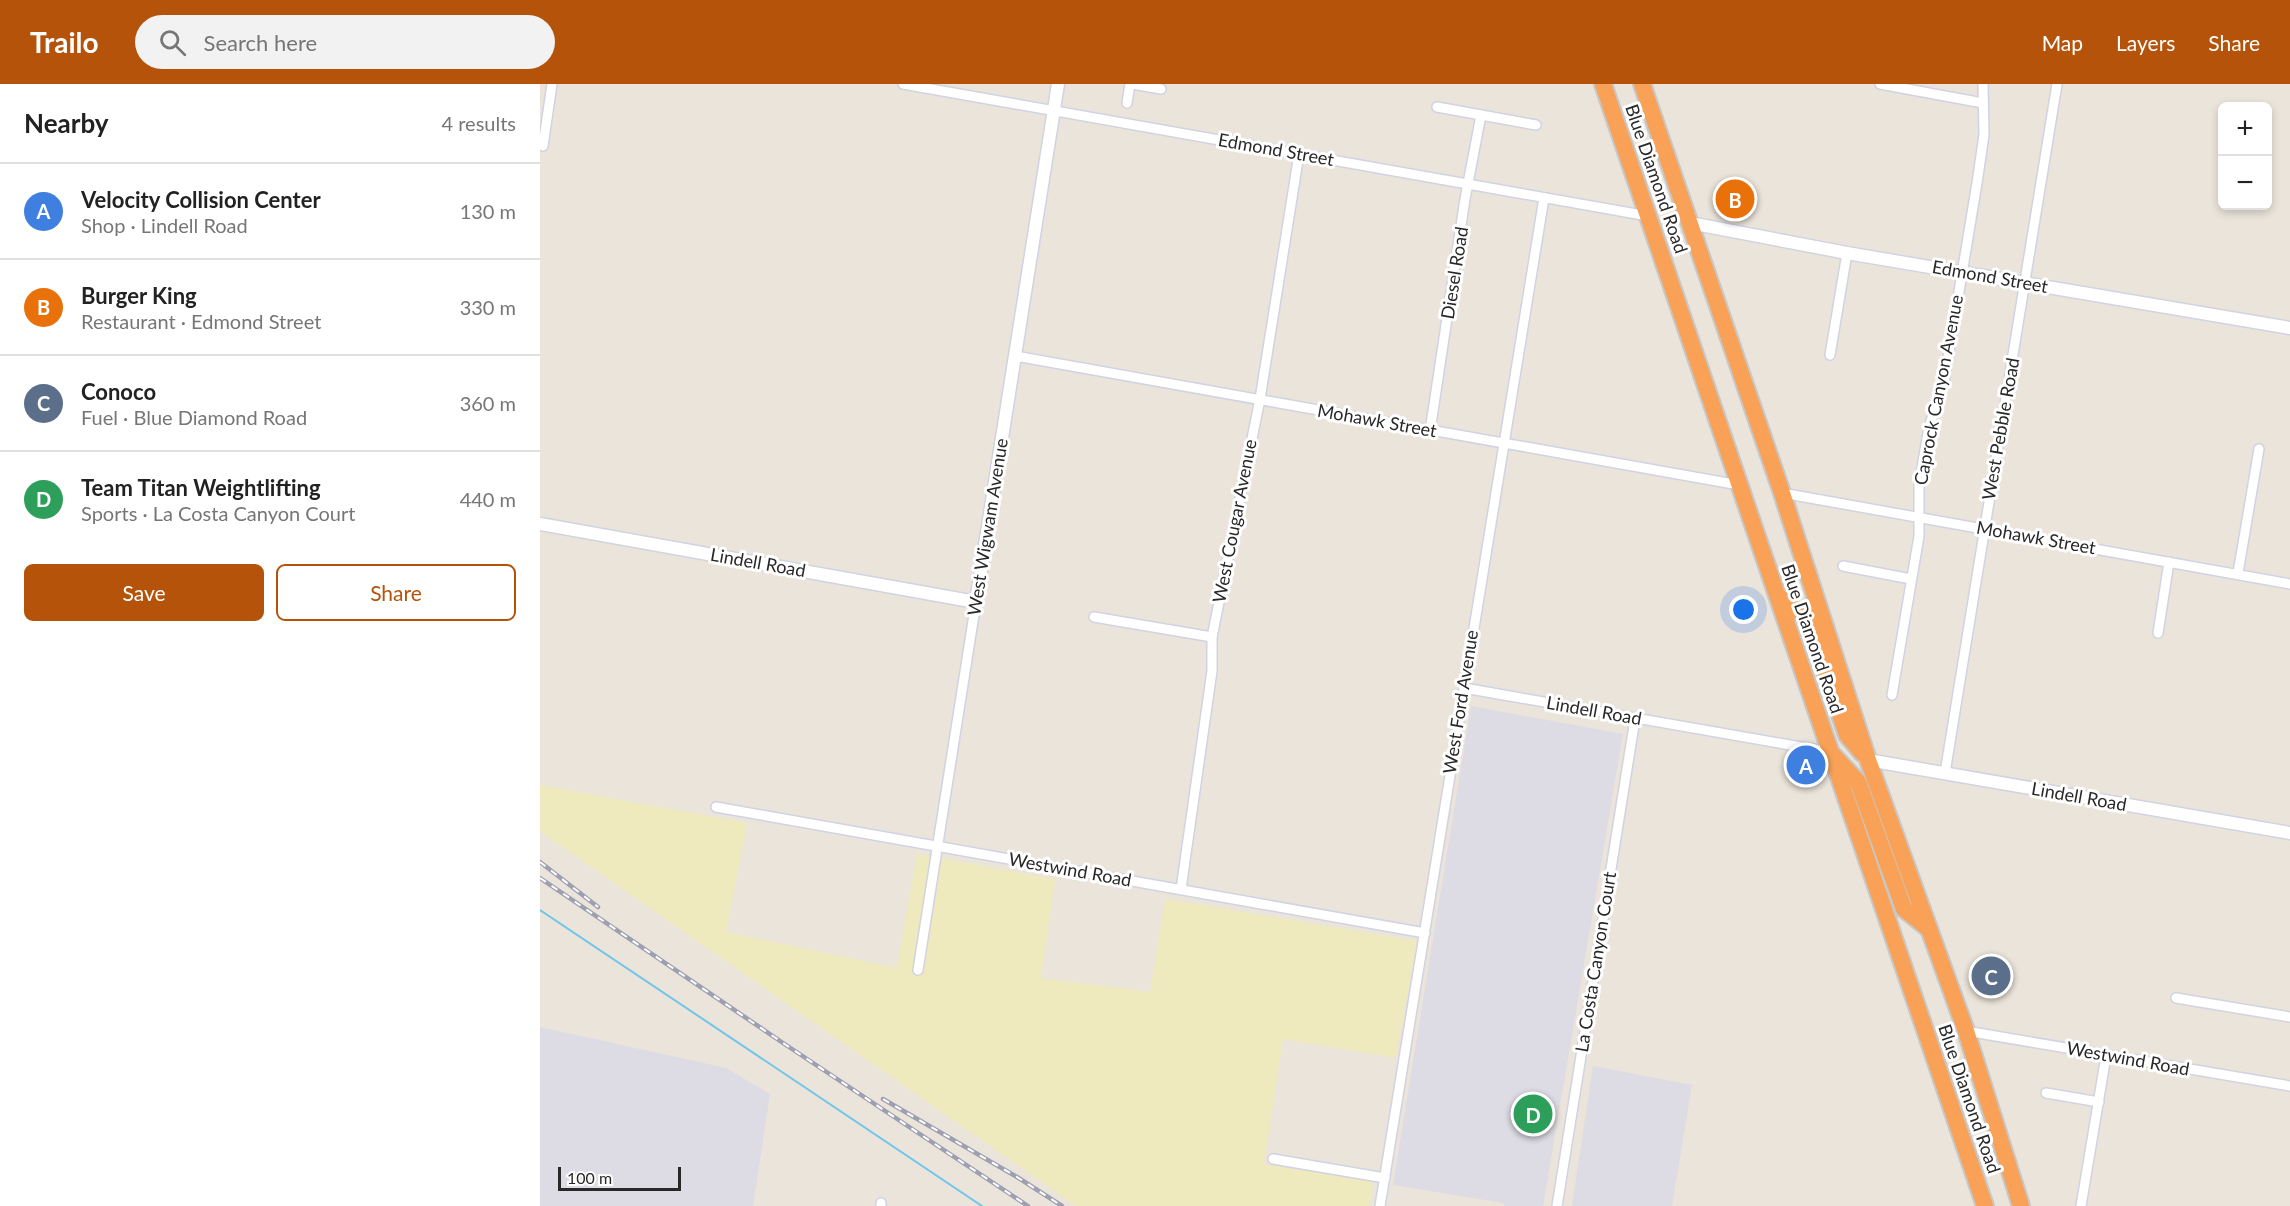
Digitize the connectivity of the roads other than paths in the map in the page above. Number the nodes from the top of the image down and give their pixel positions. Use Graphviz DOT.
graph roads {
  1 [pos="552,84"];
  2 [pos="903,84"];
  3 [pos="1058,84"];
  4 [pos="1131,84"];
  5 [pos="1603,84"];
  6 [pos="1642,84"];
  7 [pos="1880,84"];
  8 [pos="1983,84"];
  9 [pos="2057,84"];
  10 [pos="1161,89"];
  11 [pos="1127,103"];
  12 [pos="1983,103"];
  13 [pos="1437,107"];
  14 [pos="1053,111"];
  15 [pos="1481,115"];
  16 [pos="1536,125"];
  17 [pos="543,146"];
  18 [pos="1299,154"];
  19 [pos="1469,184"];
  20 [pos="1544,198"];
  21 [pos="1648,216"];
  22 [pos="1690,224"];
  23 [pos="1847,253"];
  24 [pos="1962,272"];
  25 [pos="2025,284"];
  26 [pos="2290,328"];
  27 [pos="1830,355"];
  28 [pos="1015,356"];
  29 [pos="1260,399"];
  30 [pos="1430,430"];
  31 [pos="1504,442"];
  32 [pos="2259,449"];
  33 [pos="1739,485"];
  34 [pos="1782,493"];
  35 [pos="1919,518"];
  36 [pos="540,524"];
  37 [pos="1984,529"];
  38 [pos="2169,562"];
  39 [pos="1843,567"];
  40 [pos="2238,573"];
  41 [pos="1911,579"];
  42 [pos="2290,584"];
  43 [pos="1776,594"];
  44 [pos="976,602"];
  45 [pos="1094,617"];
  46 [pos="2158,633"];
  47 [pos="1212,637"];
  48 [pos="1464,688"];
  49 [pos="1892,695"];
  50 [pos="1635,719"];
  51 [pos="1830,752"];
  52 [pos="1868,760"];
  53 [pos="1945,774"];
  54 [pos="716,807"];
  55 [pos="2290,833"];
  56 [pos="938,846"];
  57 [pos="1181,889"];
  58 [pos="1929,929"];
  59 [pos="1425,933"];
  60 [pos="918,970"];
  61 [pos="2176,998"];
  62 [pos="2290,1017"];
  63 [pos="1966,1031"];
  64 [pos="2106,1056"];
  65 [pos="2290,1086"];
  66 [pos="2046,1093"];
  67 [pos="2099,1102"];
  68 [pos="1273,1159"];
  69 [pos="1385,1178"];
  70 [pos="1380,1206"];
  71 [pos="1557,1206"];
  72 [pos="1985,1206"];
  73 [pos="2021,1206"];
  74 [pos="2081,1206"];
  1 -- 17 [label="street"];
  2 -- 14 [label="street, Edmond Street"];
  3 -- 14 [label="street, West Wigwam Avenue"];
  4 -- 10 [label="street"];
  4 -- 11 [label="street"];
  5 -- 21 [label="highway, Blue Diamond Road"];
  6 -- 22 [label="highway, Blue Diamond Road"];
  7 -- 12 [label="street"];
  8 -- 12 [label="street, Caprock Canyon Avenue"];
  9 -- 25 [label="street, West Pebble Road"];
  12 -- 24 [label="street, Caprock Canyon Avenue"];
  13 -- 15 [label="street"];
  14 -- 18 [label="street, Edmond Street"];
  14 -- 28 [label="street, West Wigwam Avenue"];
  15 -- 16 [label="street"];
  15 -- 19 [label="street, Diesel Road"];
  18 -- 19 [label="street, Edmond Street"];
  18 -- 29 [label="street, West Cougar Avenue"];
  19 -- 20 [label="street, Edmond Street"];
  19 -- 30 [label="street, Diesel Road"];
  20 -- 21 [label="street, Edmond Street"];
  20 -- 31 [label="street, West Ford Avenue"];
  21 -- 33 [label="highway, Blue Diamond Road"];
  22 -- 23 [label="street, Edmond Street"];
  22 -- 34 [label="highway, Blue Diamond Road"];
  23 -- 24 [label="street, Edmond Street"];
  23 -- 27 [label="street"];
  24 -- 25 [label="street, Edmond Street"];
  24 -- 35 [label="street, Caprock Canyon Avenue"];
  25 -- 26 [label="street, Edmond Street"];
  25 -- 37 [label="street, West Pebble Road"];
  28 -- 29 [label="street, Mohawk Street"];
  28 -- 44 [label="street, West Wigwam Avenue"];
  29 -- 30 [label="street, Mohawk Street"];
  29 -- 47 [label="street, West Cougar Avenue"];
  30 -- 31 [label="street, Mohawk Street"];
  31 -- 33 [label="street, Mohawk Street"];
  31 -- 48 [label="street, West Ford Avenue"];
  32 -- 40 [label="street"];
  33 -- 43 [label="highway, Blue Diamond Road"];
  34 -- 35 [label="street, Mohawk Street"];
  34 -- 52 [label="highway, Blue Diamond Road"];
  35 -- 37 [label="street, Mohawk Street"];
  35 -- 41 [label="street, Caprock Canyon Avenue"];
  36 -- 44 [label="street, Lindell Road"];
  37 -- 38 [label="street, Mohawk Street"];
  37 -- 53 [label="street, West Pebble Road"];
  38 -- 40 [label="street, Mohawk Street"];
  38 -- 46 [label="street"];
  39 -- 41 [label="street"];
  40 -- 42 [label="street, Mohawk Street"];
  41 -- 49 [label="street, Caprock Canyon Avenue"];
  43 -- 51 [label="highway, Blue Diamond Road"];
  43 -- 52 [label="highway"];
  44 -- 56 [label="street, West Wigwam Avenue"];
  45 -- 47 [label="street"];
  47 -- 57 [label="street, West Cougar Avenue"];
  48 -- 50 [label="street, Lindell Road"];
  48 -- 59 [label="street, West Ford Avenue"];
  50 -- 51 [label="street, Lindell Road"];
  50 -- 71 [label="street, La Costa Canyon Court"];
  51 -- 58 [label="highway"];
  51 -- 72 [label="highway, Blue Diamond Road"];
  52 -- 53 [label="street, Lindell Road"];
  52 -- 58 [label="highway, Blue Diamond Road"];
  53 -- 55 [label="street, Lindell Road"];
  54 -- 56 [label="street, Westwind Road"];
  56 -- 57 [label="street, Westwind Road"];
  56 -- 60 [label="street, West Wigwam Avenue"];
  57 -- 59 [label="street, Westwind Road"];
  58 -- 63 [label="highway, Blue Diamond Road"];
  59 -- 69 [label="street, West Ford Avenue"];
  61 -- 62 [label="street"];
  63 -- 64 [label="street, Westwind Road"];
  63 -- 73 [label="highway, Blue Diamond Road"];
  64 -- 65 [label="street, Westwind Road"];
  64 -- 67 [label="street"];
  66 -- 67 [label="street"];
  67 -- 74 [label="street"];
  68 -- 69 [label="street"];
  69 -- 70 [label="street, West Ford Avenue"];
}
